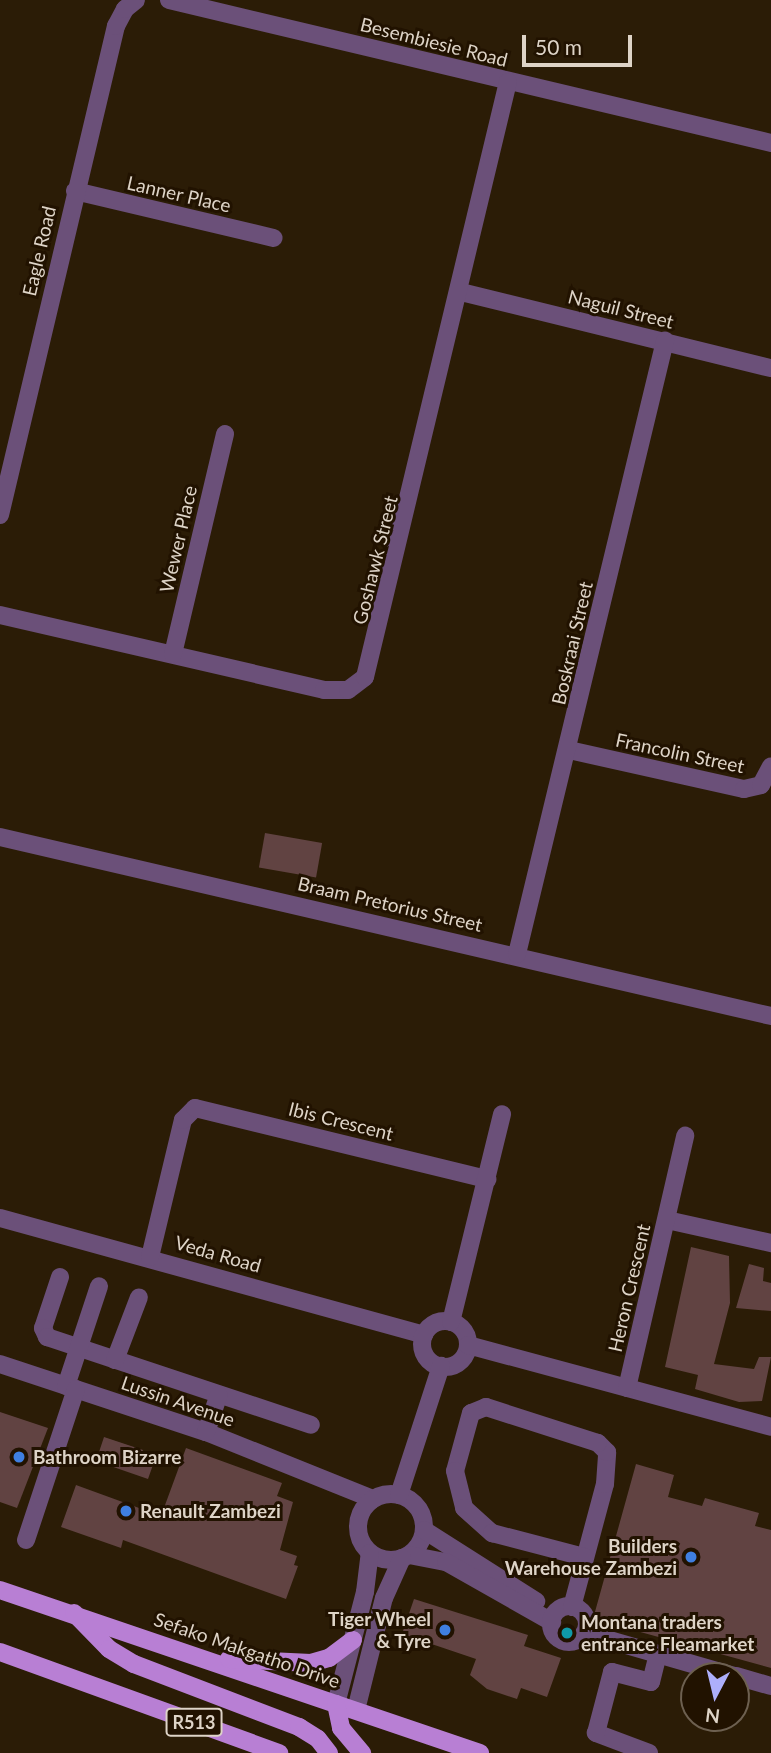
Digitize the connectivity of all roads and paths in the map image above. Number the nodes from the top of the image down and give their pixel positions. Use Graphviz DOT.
graph roads {
  1 [pos="169,0"];
  2 [pos="134,1"];
  3 [pos="508,82"];
  4 [pos="771,143"];
  5 [pos="75,191"];
  6 [pos="274,238"];
  7 [pos="461,292"];
  8 [pos="665,341"];
  9 [pos="771,368"];
  10 [pos="225,434"];
  11 [pos="0,515"];
  12 [pos="0,615"];
  13 [pos="173,654"];
  14 [pos="569,750"];
  15 [pos="771,766"];
  16 [pos="0,837"];
  17 [pos="517,954"];
  18 [pos="771,1016"];
  19 [pos="502,1114"];
  20 [pos="685,1136"];
  21 [pos="487,1179"];
  22 [pos="0,1218"];
  23 [pos="667,1220"];
  24 [pos="771,1243"];
  25 [pos="150,1257"];
  26 [pos="60,1277"];
  27 [pos="99,1286"];
  28 [pos="139,1297"];
  29 [pos="451,1322"];
  30 [pos="424,1335"];
  31 [pos="468,1345"];
  32 [pos="78,1348"];
  33 [pos="115,1360"];
  34 [pos="0,1364"];
  35 [pos="441,1366"];
  36 [pos="71,1387"];
  37 [pos="627,1388"];
  38 [pos="219,1395"];
  39 [pos="311,1425"];
  40 [pos="771,1427"];
  41 [pos="206,1432"];
  42 [pos="340,1487"];
  43 [pos="399,1495"];
  44 [pos="373,1499"];
  45 [pos="360,1515"];
  46 [pos="424,1530"];
  47 [pos="26,1539"];
  48 [pos="370,1553"];
  49 [pos="406,1557"];
  50 [pos="584,1557"];
  51 [pos="0,1590"];
  52 [pos="74,1612"];
  53 [pos="560,1614"];
  54 [pos="585,1633"];
  55 [pos="353,1640"];
  56 [pos="0,1652"];
  57 [pos="658,1654"];
  58 [pos="201,1656"];
  59 [pos="686,1662"];
  60 [pos="750,1680"];
  61 [pos="771,1686"];
  62 [pos="336,1704"];
  63 [pos="356,1710"];
  64 [pos="279,1753"];
  65 [pos="330,1753"];
  66 [pos="362,1753"];
  67 [pos="480,1753"];
  68 [pos="649,1753"];
  1 -- 3 [label="street, Besembiesie Road"];
  2 -- 5 [label="street, Eagle Road"];
  3 -- 4 [label="street, Besembiesie Road"];
  3 -- 7 [label="street, Goshawk Street"];
  5 -- 6 [label="street, Lanner Place"];
  5 -- 11 [label="street, Eagle Road"];
  7 -- 8 [label="street, Naguil Street"];
  7 -- 13 [label="street, Goshawk Street"];
  8 -- 9 [label="street, Naguil Street"];
  8 -- 14 [label="street, Boskraai Street"];
  10 -- 13 [label="street, Wewer Place"];
  12 -- 13 [label="street, Goshawk Street"];
  14 -- 15 [label="street, Francolin Street"];
  14 -- 17 [label="street, Boskraai Street"];
  16 -- 17 [label="street, Braam Pretorius Street"];
  17 -- 18 [label="street, Braam Pretorius Street"];
  19 -- 21 [label="street"];
  20 -- 23 [label="street"];
  21 -- 25 [label="street, Ibis Crescent"];
  21 -- 29 [label="street"];
  22 -- 25 [label="street, Veda Road"];
  23 -- 24 [label="street, Heron Crescent"];
  23 -- 37 [label="street, Heron Crescent"];
  25 -- 30 [label="street, Veda Road"];
  26 -- 32 [label="street"];
  27 -- 32 [label="street"];
  28 -- 33 [label="street"];
  29 -- 30 [label="street"];
  29 -- 31 [label="street"];
  30 -- 35 [label="street"];
  31 -- 35 [label="street"];
  31 -- 37 [label="street"];
  32 -- 33 [label="street"];
  32 -- 36 [label="street"];
  33 -- 38 [label="street"];
  34 -- 36 [label="street, Lussin Avenue"];
  35 -- 43 [label="street"];
  36 -- 41 [label="street, Lussin Avenue"];
  36 -- 47 [label="street"];
  37 -- 40 [label="street"];
  38 -- 39 [label="street"];
  38 -- 41 [label="street"];
  41 -- 42 [label="street, Lussin Avenue"];
  42 -- 44 [label="street, Lussin Avenue"];
  42 -- 45 [label="street"];
  43 -- 44 [label="street, Lussin Avenue"];
  43 -- 46 [label="street"];
  44 -- 45 [label="street"];
  45 -- 48 [label="street"];
  46 -- 49 [label="street"];
  46 -- 53 [label="street"];
  48 -- 49 [label="street"];
  48 -- 55 [label="street"];
  49 -- 53 [label="street"];
  49 -- 63 [label="street"];
  50 -- 50 [label="street"];
  50 -- 53 [label="street"];
  51 -- 52 [label="main road, Sefako Makgatho Drive"];
  52 -- 58 [label="main road, Sefako Makgatho Drive"];
  52 -- 65 [label="main road"];
  53 -- 54 [label="street"];
  53 -- 54 [label="street"];
  54 -- 57 [label="street"];
  55 -- 58 [label="main road"];
  55 -- 62 [label="street"];
  56 -- 64 [label="main road, R513"];
  57 -- 59 [label="street"];
  57 -- 68 [label="street"];
  58 -- 62 [label="main road, Sefako Makgatho Drive"];
  60 -- 61 [label="street"];
  62 -- 63 [label="main road, Sefako Makgatho Drive"];
  62 -- 66 [label="main road"];
  63 -- 67 [label="main road, Sefako Makgatho Drive"];
}
